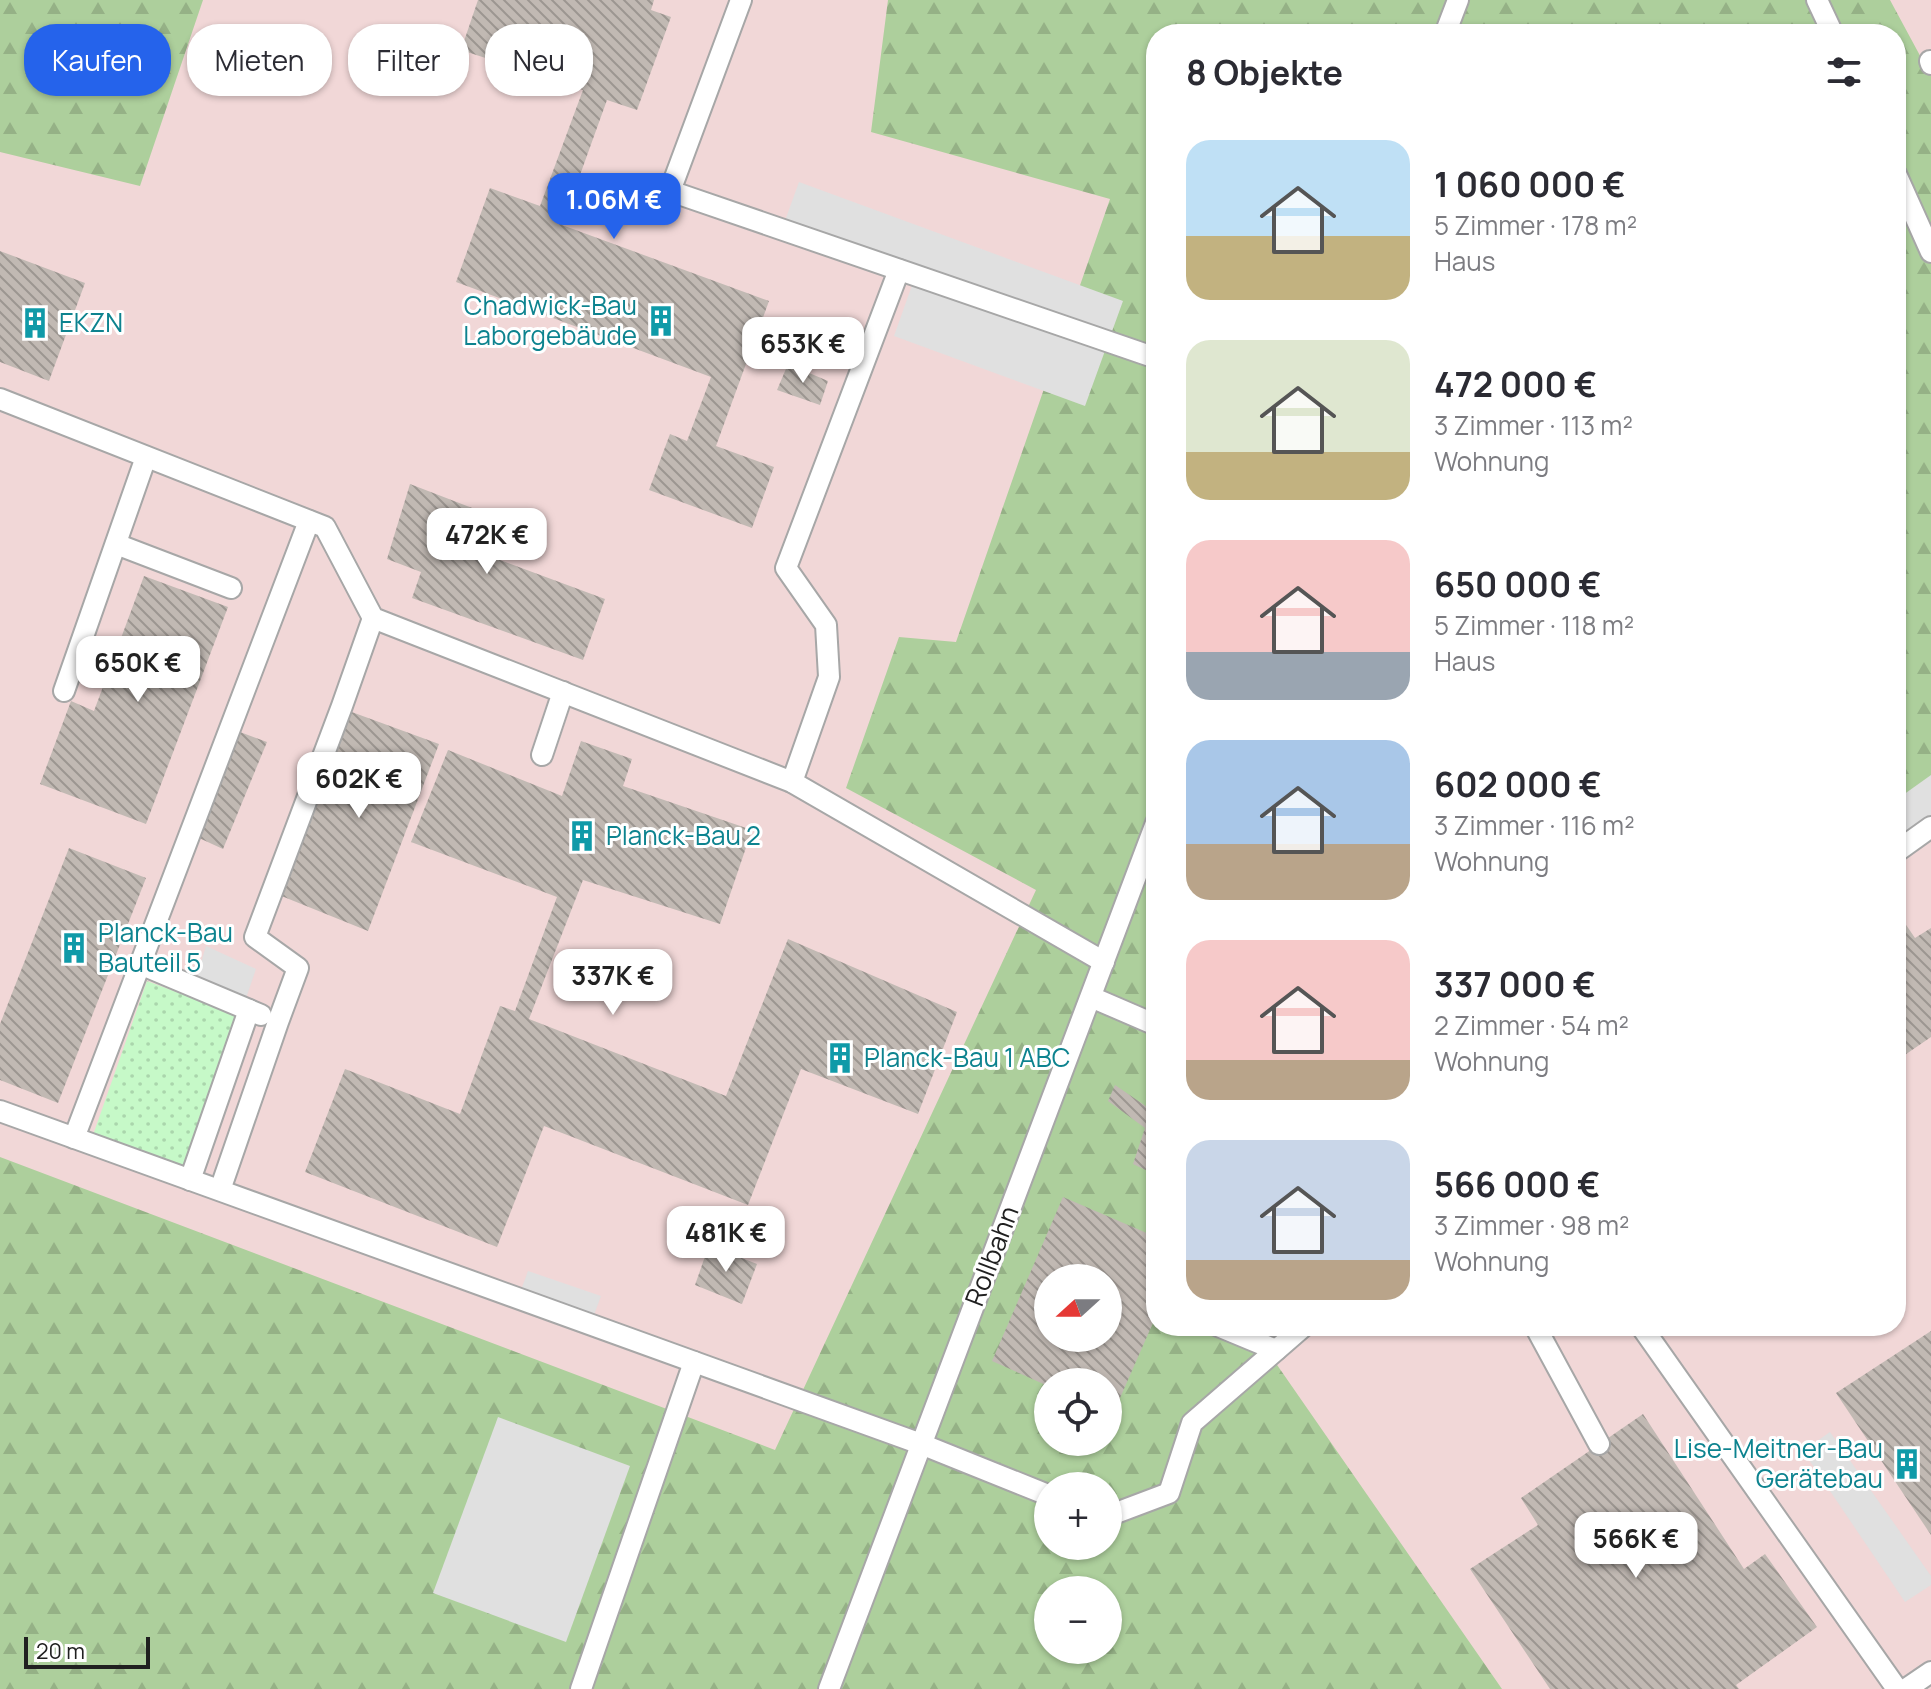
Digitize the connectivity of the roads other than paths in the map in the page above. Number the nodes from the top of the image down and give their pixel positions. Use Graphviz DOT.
graph roads {
  1 [pos="741,0"];
  2 [pos="1458,0"];
  3 [pos="1817,0"];
  4 [pos="1449,24"];
  5 [pos="1828,24"];
  6 [pos="1906,196"];
  7 [pos="1931,252"];
  8 [pos="899,270"];
  9 [pos="1146,355"];
  10 [pos="0,399"];
  11 [pos="146,457"];
  12 [pos="309,521"];
  13 [pos="116,544"];
  14 [pos="231,588"];
  15 [pos="373,618"];
  16 [pos="64,691"];
  17 [pos="563,692"];
  18 [pos="542,755"];
  19 [pos="792,782"];
  20 [pos="1931,827"];
  21 [pos="1906,845"];
  22 [pos="1146,850"];
  23 [pos="1104,962"];
  24 [pos="140,964"];
  25 [pos="1091,997"];
  26 [pos="249,1010"];
  27 [pos="1146,1021"];
  28 [pos="278,1022"];
  29 [pos="0,1111"];
  30 [pos="74,1138"];
  31 [pos="190,1180"];
  32 [pos="220,1190"];
  33 [pos="1242,1336"];
  34 [pos="1292,1336"];
  35 [pos="1540,1336"];
  36 [pos="1648,1336"];
  37 [pos="1276,1350"];
  38 [pos="694,1362"];
  39 [pos="921,1444"];
  40 [pos="1599,1444"];
  41 [pos="1034,1489"];
  42 [pos="1122,1511"];
  43 [pos="1931,1672"];
  44 [pos="581,1689"];
  45 [pos="829,1689"];
  46 [pos="1897,1689"];
  47 [pos="1906,1689"];
  1 -- 8 [label="lane"];
  2 -- 4 [label="lane"];
  3 -- 5 [label="lane"];
  6 -- 7 [label="lane"];
  8 -- 9 [label="lane"];
  8 -- 19 [label="lane"];
  10 -- 11 [label="lane"];
  11 -- 12 [label="lane"];
  11 -- 13 [label="lane"];
  12 -- 15 [label="lane"];
  12 -- 24 [label="lane"];
  13 -- 14 [label="lane"];
  13 -- 16 [label="lane"];
  15 -- 17 [label="lane"];
  15 -- 28 [label="lane"];
  17 -- 18 [label="lane"];
  17 -- 19 [label="lane"];
  19 -- 23 [label="lane"];
  20 -- 21 [label="lane"];
  22 -- 23 [label="lane, Rollbahn"];
  23 -- 25 [label="lane, Rollbahn"];
  24 -- 26 [label="lane"];
  24 -- 30 [label="lane"];
  25 -- 27 [label="lane"];
  25 -- 39 [label="lane, Rollbahn"];
  26 -- 28 [label="lane"];
  26 -- 31 [label="lane"];
  28 -- 32 [label="lane"];
  29 -- 30 [label="lane"];
  30 -- 31 [label="lane"];
  31 -- 32 [label="lane"];
  32 -- 38 [label="lane"];
  33 -- 37 [label="lane"];
  34 -- 37 [label="lane"];
  35 -- 40 [label="lane"];
  36 -- 46 [label="lane"];
  37 -- 42 [label="lane"];
  38 -- 39 [label="lane"];
  38 -- 44 [label="lane"];
  39 -- 41 [label="lane"];
  39 -- 45 [label="lane, Rollbahn"];
  43 -- 47 [label="lane"];
}
